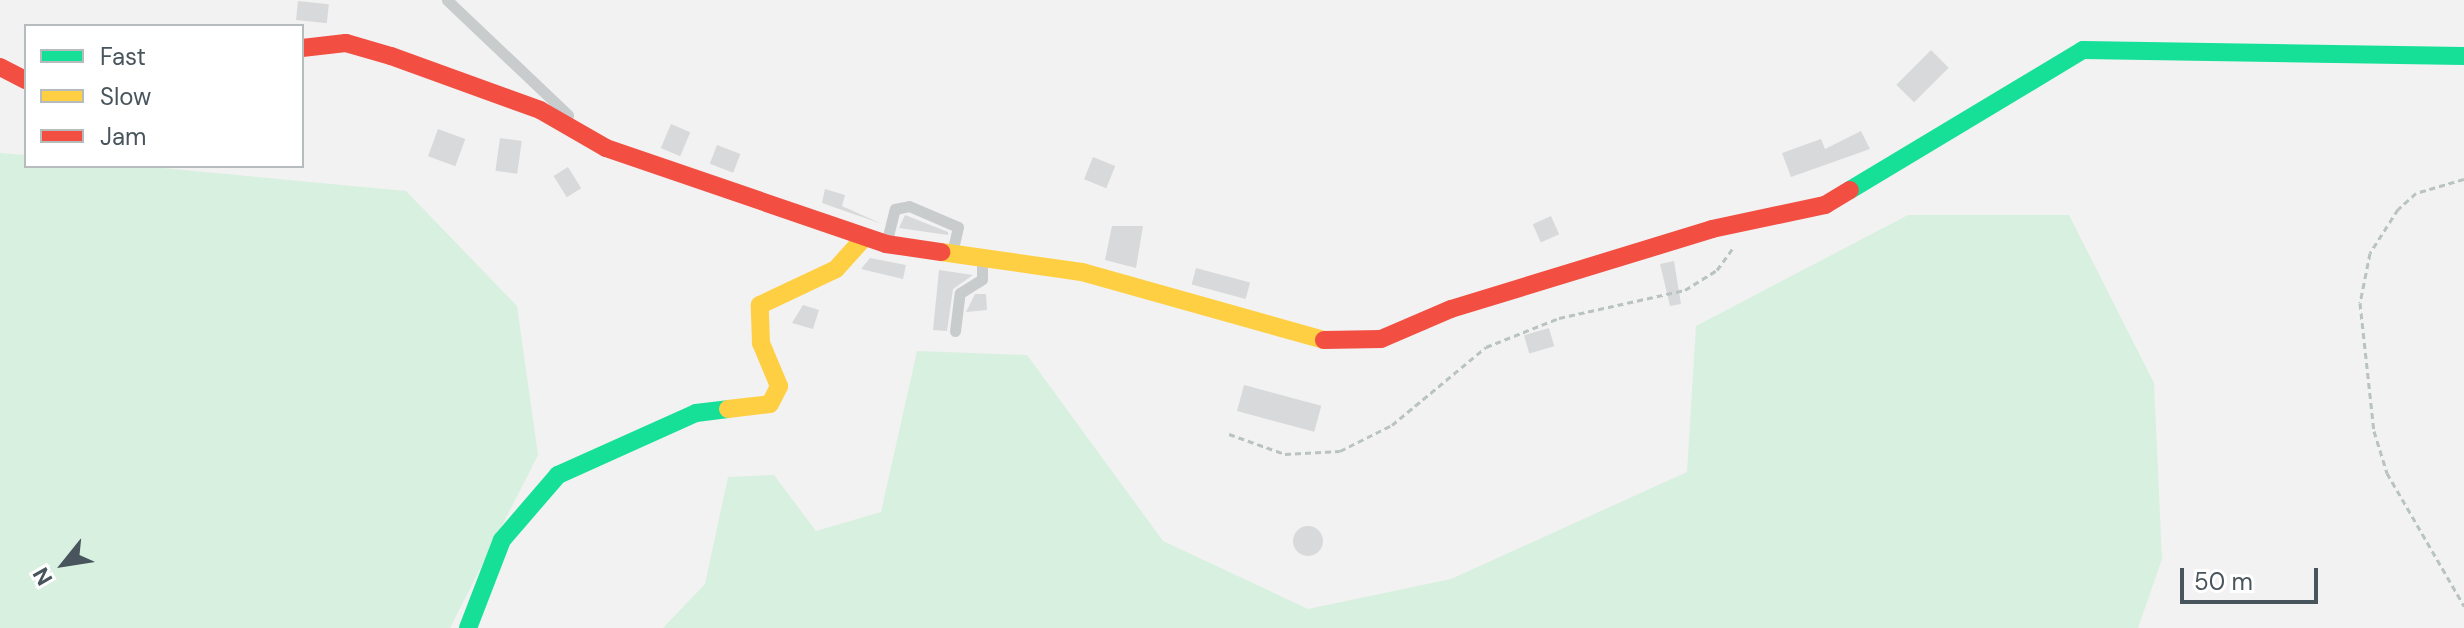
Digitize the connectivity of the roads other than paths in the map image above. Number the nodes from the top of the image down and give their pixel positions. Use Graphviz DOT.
graph roads {
  1 [pos="447,0"];
  2 [pos="304,48"];
  3 [pos="2464,56"];
  4 [pos="0,67"];
  5 [pos="24,79"];
  6 [pos="580,135"];
  7 [pos="864,238"];
  8 [pos="886,244"];
  9 [pos="952,253"];
  10 [pos="982,258"];
  11 [pos="955,331"];
  12 [pos="468,628"];
  1 -- 6 [label="lane"];
  2 -- 6 [label="street"];
  3 -- 10 [label="street"];
  4 -- 5 [label="street"];
  6 -- 7 [label="street"];
  7 -- 8 [label="street"];
  7 -- 12 [label="street"];
  8 -- 9 [label="street"];
  8 -- 9 [label="lane"];
  9 -- 10 [label="street"];
  10 -- 11 [label="lane"];
}
